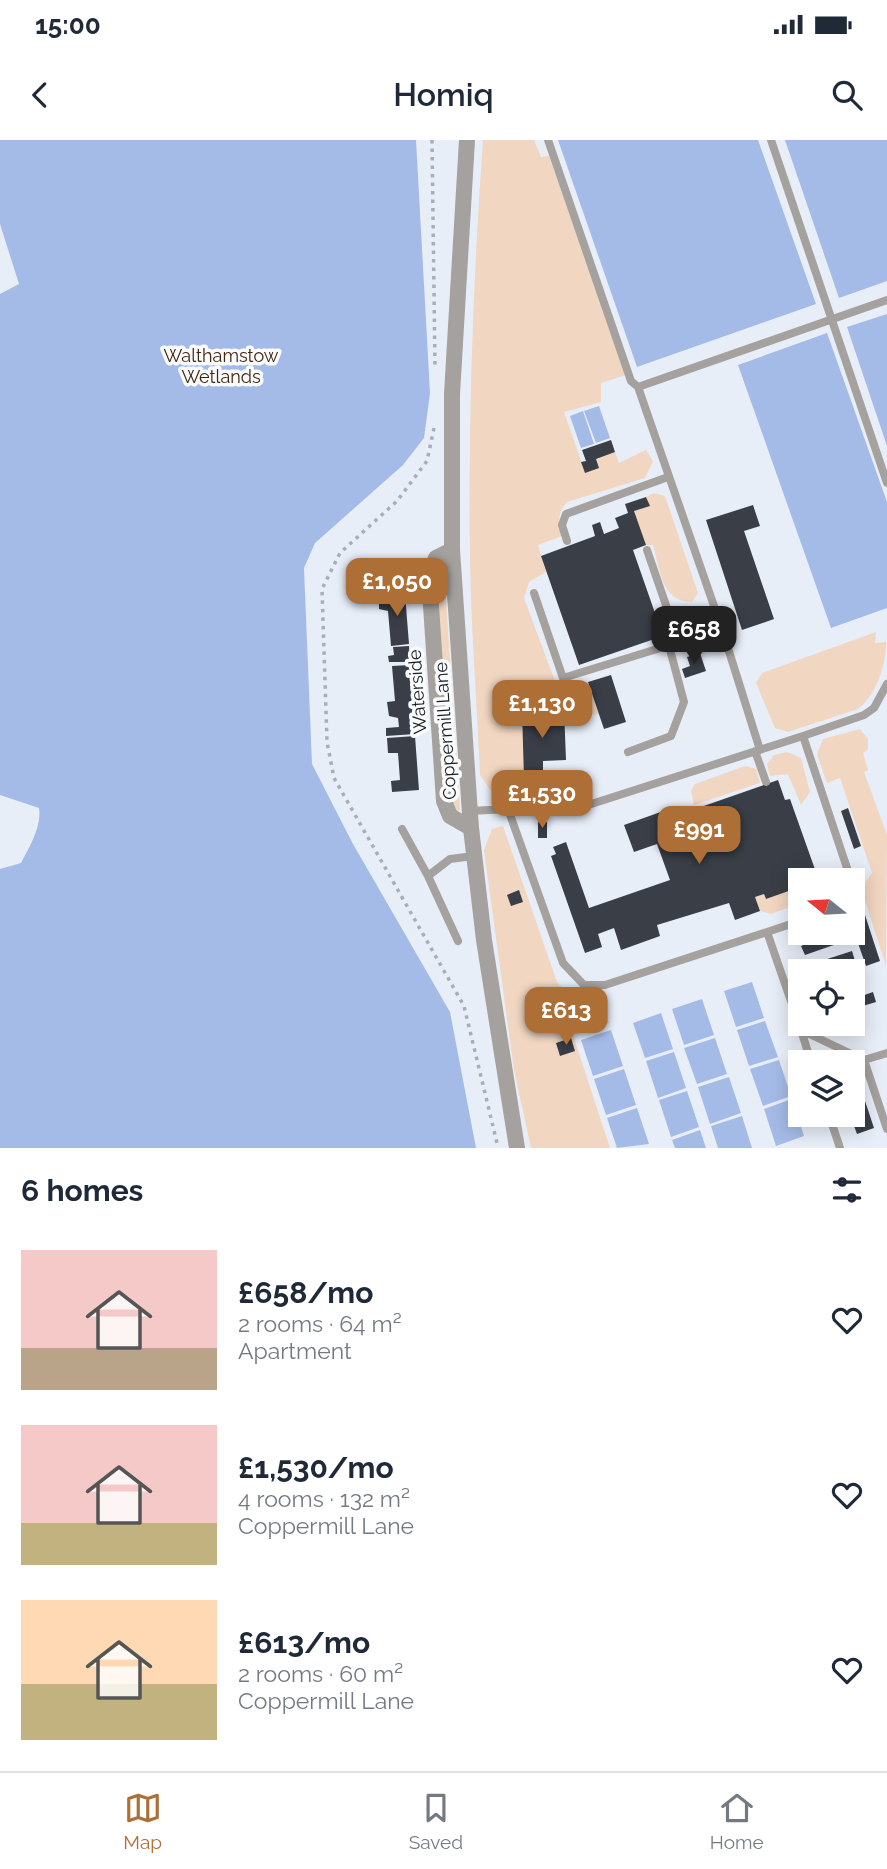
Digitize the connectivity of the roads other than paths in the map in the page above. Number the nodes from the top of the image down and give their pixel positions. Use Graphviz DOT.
graph roads {
  1 [pos="467,140"];
  2 [pos="548,140"];
  3 [pos="771,140"];
  4 [pos="887,300"];
  5 [pos="832,320"];
  6 [pos="638,387"];
  7 [pos="668,477"];
  8 [pos="887,483"];
  9 [pos="567,541"];
  10 [pos="452,550"];
  11 [pos="647,550"];
  12 [pos="534,593"];
  13 [pos="722,629"];
  14 [pos="679,643"];
  15 [pos="669,646"];
  16 [pos="886,690"];
  17 [pos="803,736"];
  18 [pos="757,750"];
  19 [pos="628,752"];
  20 [pos="766,782"];
  21 [pos="508,809"];
  22 [pos="470,811"];
  23 [pos="471,828"];
  24 [pos="402,829"];
  25 [pos="474,856"];
  26 [pos="847,868"];
  27 [pos="428,876"];
  28 [pos="788,925"];
  29 [pos="767,932"];
  30 [pos="458,941"];
  31 [pos="788,994"];
  32 [pos="813,1036"];
  33 [pos="843,1050"];
  34 [pos="887,1052"];
  35 [pos="865,1060"];
  36 [pos="865,1063"];
  37 [pos="833,1127"];
  38 [pos="887,1129"];
  39 [pos="517,1148"];
  40 [pos="841,1148"];
  1 -- 10 [label="street, Coppermill Lane"];
  2 -- 6 [label="lane"];
  3 -- 5 [label="lane"];
  4 -- 5 [label="lane"];
  5 -- 6 [label="lane"];
  5 -- 8 [label="lane"];
  6 -- 7 [label="lane"];
  7 -- 9 [label="lane"];
  7 -- 13 [label="lane"];
  10 -- 22 [label="street, Coppermill Lane"];
  10 -- 23 [label="street, Waterside"];
  11 -- 14 [label="lane"];
  12 -- 15 [label="lane"];
  13 -- 14 [label="lane"];
  13 -- 18 [label="lane"];
  14 -- 15 [label="lane"];
  15 -- 19 [label="lane"];
  16 -- 17 [label="lane"];
  17 -- 18 [label="lane"];
  17 -- 26 [label="lane"];
  18 -- 20 [label="lane"];
  18 -- 21 [label="lane"];
  21 -- 22 [label="lane"];
  21 -- 29 [label="lane"];
  22 -- 23 [label="street, Coppermill Lane"];
  23 -- 25 [label="street, Coppermill Lane"];
  24 -- 27 [label="lane"];
  25 -- 27 [label="lane"];
  25 -- 39 [label="street, Coppermill Lane"];
  27 -- 30 [label="lane"];
  28 -- 29 [label="lane"];
  29 -- 31 [label="lane"];
  32 -- 33 [label="lane"];
  34 -- 35 [label="lane"];
  36 -- 38 [label="lane"];
  37 -- 40 [label="lane"];
}
